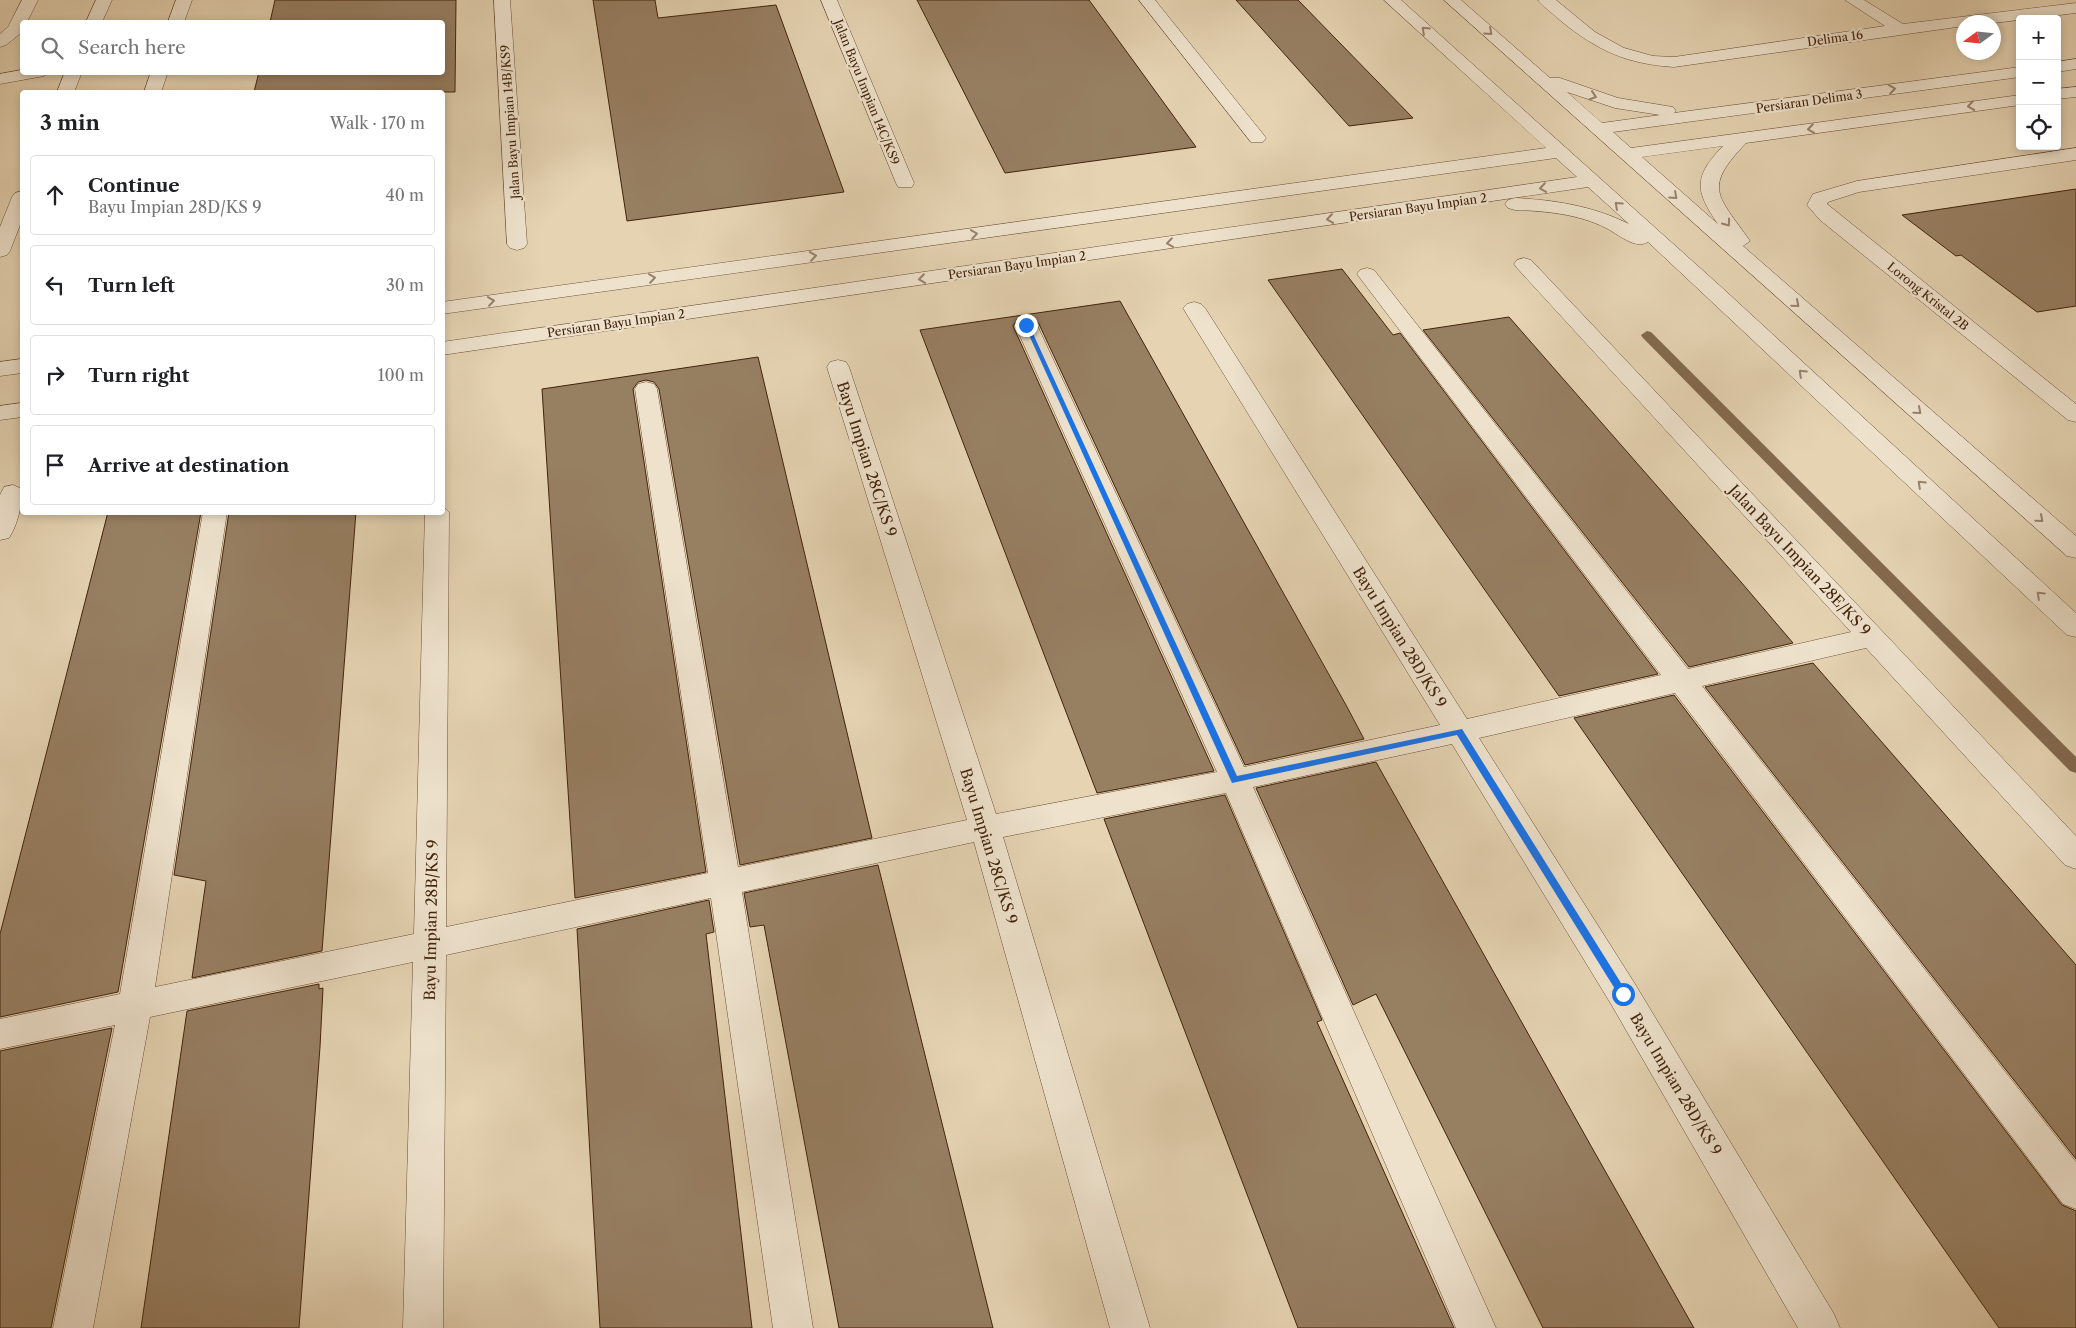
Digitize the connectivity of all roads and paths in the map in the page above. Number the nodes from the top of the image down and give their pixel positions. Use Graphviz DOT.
graph roads {
  1 [pos="30,0"];
  2 [pos="104,0"];
  3 [pos="184,0"];
  4 [pos="502,0"];
  5 [pos="829,0"];
  6 [pos="1147,0"];
  7 [pos="1392,0"];
  8 [pos="1452,0"];
  9 [pos="1546,0"];
  10 [pos="1854,0"];
  11 [pos="2076,8"];
  12 [pos="21,20"];
  13 [pos="95,20"];
  14 [pos="177,20"];
  15 [pos="20,21"];
  16 [pos="1900,29"];
  17 [pos="0,42"];
  18 [pos="2076,64"];
  19 [pos="2061,66"];
  20 [pos="1532,71"];
  21 [pos="2016,73"];
  22 [pos="22,75"];
  23 [pos="73,75"];
  24 [pos="159,75"];
  25 [pos="0,79"];
  26 [pos="67,90"];
  27 [pos="154,90"];
  28 [pos="2076,92"];
  29 [pos="2061,94"];
  30 [pos="2016,101"];
  31 [pos="1706,115"];
  32 [pos="1514,126"];
  33 [pos="1598,129"];
  34 [pos="1257,138"];
  35 [pos="1740,139"];
  36 [pos="1558,152"];
  37 [pos="1627,154"];
  38 [pos="2076,154"];
  39 [pos="1489,162"];
  40 [pos="1591,181"];
  41 [pos="905,183"];
  42 [pos="20,201"];
  43 [pos="1444,203"];
  44 [pos="517,244"];
  45 [pos="0,251"];
  46 [pos="1524,264"];
  47 [pos="1367,274"];
  48 [pos="1767,278"];
  49 [pos="1711,288"];
  50 [pos="445,308"];
  51 [pos="1194,308"];
  52 [pos="1026,325"];
  53 [pos="445,349"];
  54 [pos="20,366"];
  55 [pos="838,366"];
  56 [pos="0,369"];
  57 [pos="646,389"];
  58 [pos="20,410"];
  59 [pos="0,413"];
  60 [pos="2076,415"];
  61 [pos="13,492"];
  62 [pos="215,515"];
  63 [pos="437,515"];
  64 [pos="0,532"];
  65 [pos="2076,550"];
  66 [pos="2076,628"];
  67 [pos="1872,637"];
  68 [pos="1682,681"];
  69 [pos="1459,732"];
  70 [pos="1235,780"];
  71 [pos="985,828"];
  72 [pos="2076,856"];
  73 [pos="725,883"];
  74 [pos="430,944"];
  75 [pos="135,1007"];
  76 [pos="0,1034"];
  77 [pos="2076,1191"];
  78 [pos="73,1328"];
  79 [pos="423,1328"];
  80 [pos="793,1328"];
  81 [pos="1130,1328"];
  82 [pos="1476,1328"];
  83 [pos="1820,1328"];
  1 -- 12 [label="street"];
  2 -- 13 [label="street"];
  3 -- 14 [label="street"];
  4 -- 44 [label="street, Jalan Bayu Impian 14B/KS9"];
  5 -- 41 [label="street, Jalan Bayu Impian 14C/KS9"];
  6 -- 34 [label="street"];
  32 -- 7 [label="street, one-way"];
  8 -- 20 [label="street, one-way"];
  9 -- 16 [label="street, Delima 16"];
  10 -- 16 [label="street"];
  11 -- 16 [label="street, Delima 16"];
  15 -- 17 [label="street"];
  18 -- 19 [label="street"];
  20 -- 31 [label="street, one-way"];
  20 -- 33 [label="street"];
  31 -- 21 [label="street, Persiaran Delima 3, one-way"];
  22 -- 25 [label="street"];
  23 -- 26 [label="street"];
  24 -- 27 [label="street"];
  28 -- 29 [label="street"];
  30 -- 35 [label="street, Persiaran Delima 3, one-way"];
  31 -- 33 [label="street, Persiaran Delima 3"];
  32 -- 36 [label="street"];
  32 -- 39 [label="street"];
  33 -- 37 [label="street"];
  35 -- 37 [label="street, Persiaran Delima 3"];
  35 -- 48 [label="street, one-way"];
  36 -- 39 [label="street"];
  36 -- 40 [label="street"];
  37 -- 48 [label="street, one-way"];
  38 -- 60 [label="street, Lorong Kristal 2B"];
  50 -- 39 [label="street, one-way"];
  40 -- 43 [label="street, Persiaran Bayu Impian 2, one-way"];
  49 -- 40 [label="street, one-way"];
  42 -- 45 [label="street"];
  43 -- 49 [label="street"];
  43 -- 53 [label="street, Persiaran Bayu Impian 2, one-way"];
  46 -- 67 [label="street, Jalan Bayu Impian 28E/KS 9"];
  47 -- 68 [label="street"];
  48 -- 65 [label="street, one-way"];
  66 -- 49 [label="street, one-way"];
  51 -- 69 [label="street, Bayu Impian 28D/KS 9"];
  52 -- 70 [label="street"];
  54 -- 56 [label="street"];
  55 -- 71 [label="street, Bayu Impian 28C/KS 9"];
  57 -- 73 [label="street"];
  58 -- 59 [label="street"];
  61 -- 64 [label="street"];
  62 -- 75 [label="street"];
  63 -- 74 [label="street, Bayu Impian 28B/KS 9"];
  67 -- 68 [label="street"];
  67 -- 72 [label="street, Jalan Bayu Impian 28E/KS 9"];
  68 -- 69 [label="street"];
  68 -- 77 [label="street"];
  69 -- 70 [label="street"];
  69 -- 83 [label="street, Bayu Impian 28D/KS 9"];
  70 -- 71 [label="street"];
  70 -- 82 [label="street"];
  71 -- 73 [label="street"];
  71 -- 81 [label="street, Bayu Impian 28C/KS 9"];
  73 -- 74 [label="street"];
  73 -- 80 [label="street"];
  74 -- 75 [label="street"];
  74 -- 79 [label="street, Bayu Impian 28B/KS 9"];
  75 -- 76 [label="street"];
  75 -- 78 [label="street"];
}
